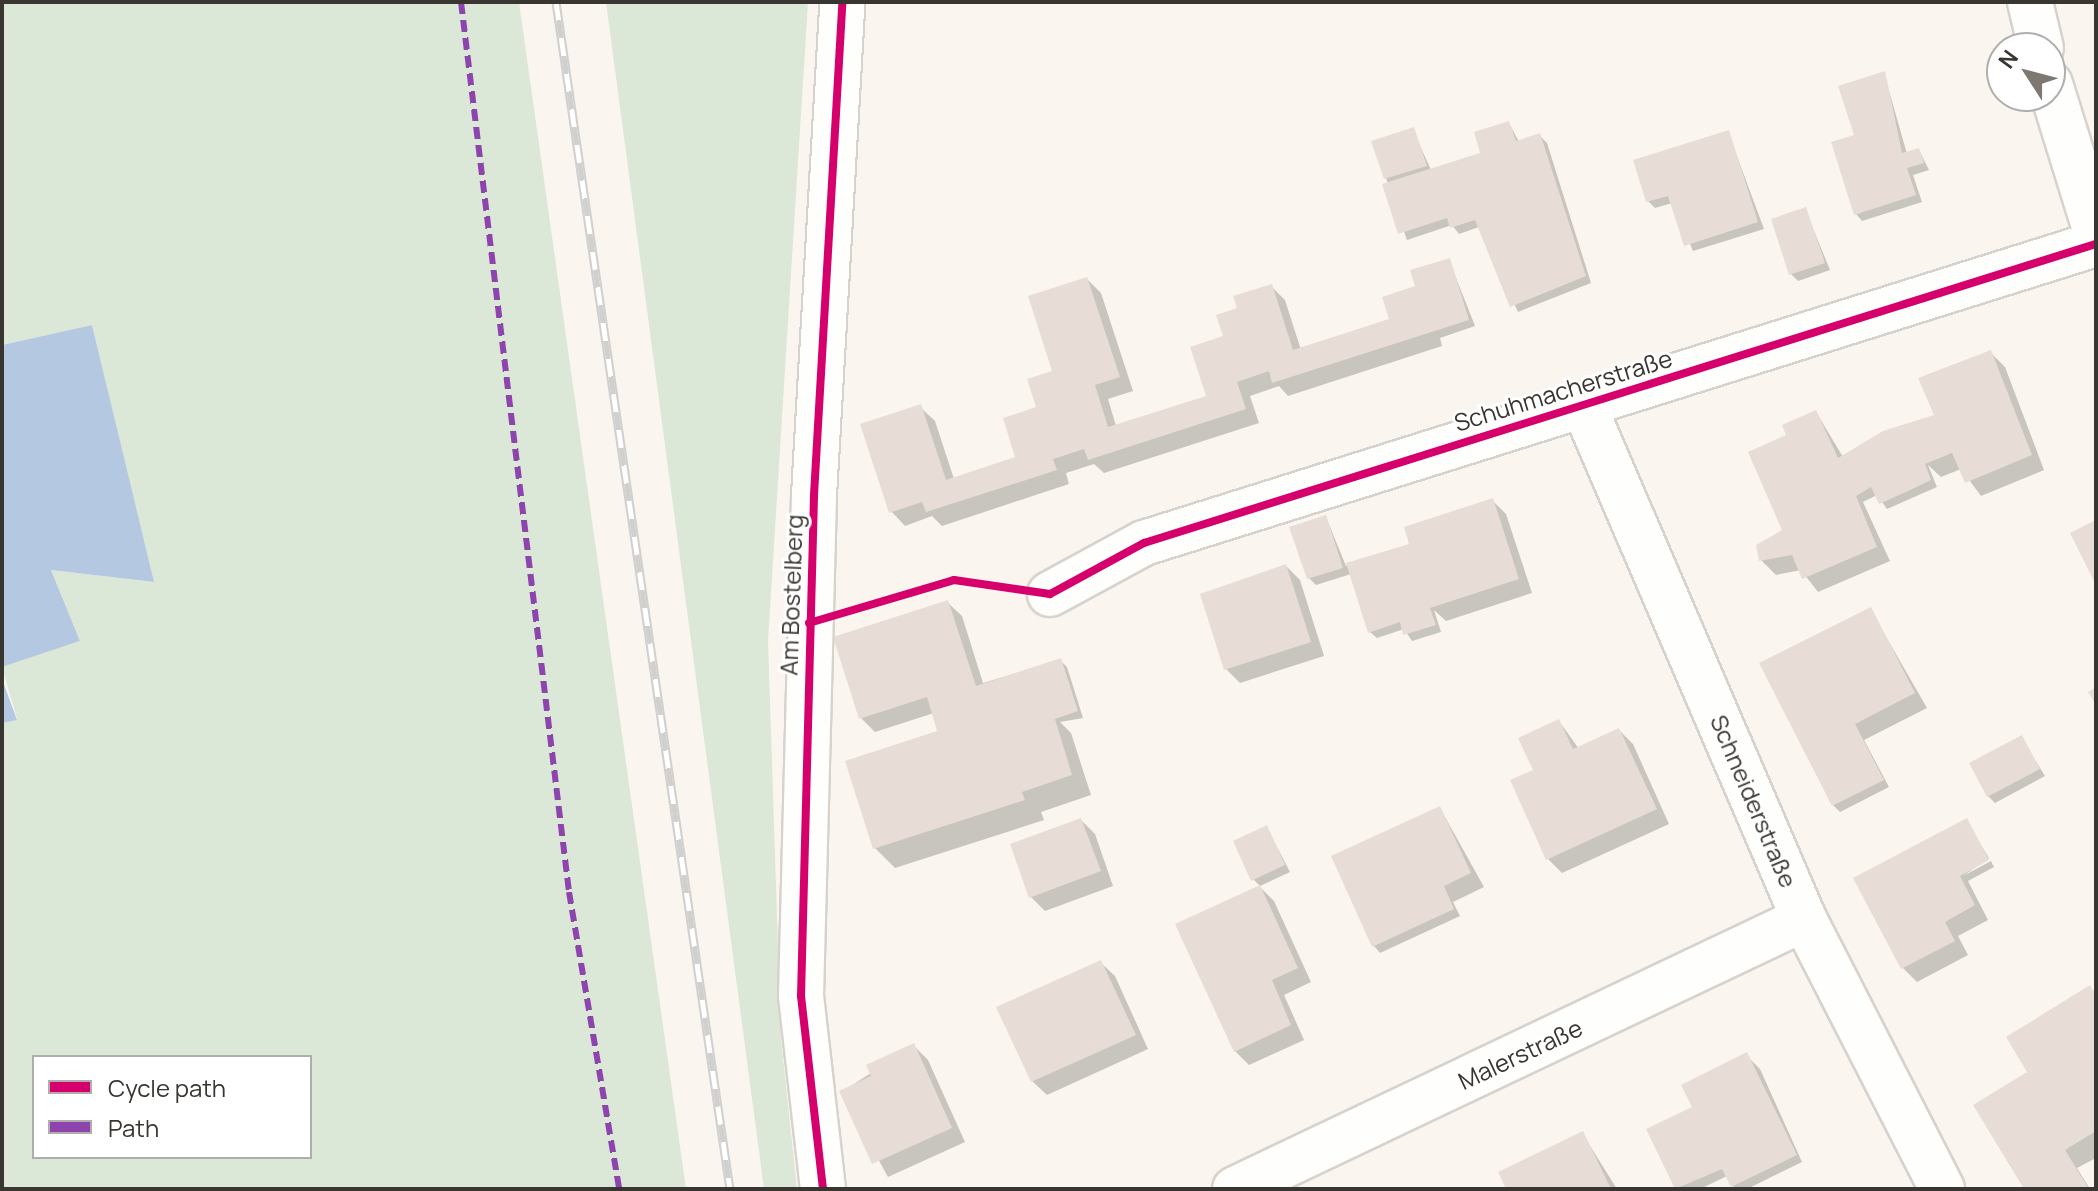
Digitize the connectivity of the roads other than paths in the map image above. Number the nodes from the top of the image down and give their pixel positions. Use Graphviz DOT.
graph roads {
  1 [pos="842,2"];
  2 [pos="2030,2"];
  3 [pos="2037,32"];
  4 [pos="2059,112"];
  5 [pos="2096,233"];
  6 [pos="2096,244"];
  7 [pos="1583,404"];
  8 [pos="1050,594"];
  9 [pos="1804,919"];
  10 [pos="823,1189"];
  11 [pos="1235,1189"];
  12 [pos="1942,1189"];
  1 -- 10 [label="street, Am Bostelberg"];
  2 -- 3 [label="street"];
  4 -- 5 [label="street"];
  6 -- 7 [label="street, Schuhmacherstraße"];
  7 -- 8 [label="street, Schuhmacherstraße"];
  7 -- 9 [label="street, Schneiderstraße"];
  9 -- 11 [label="street, Malerstraße"];
  9 -- 12 [label="street, Schneiderstraße"];
}
